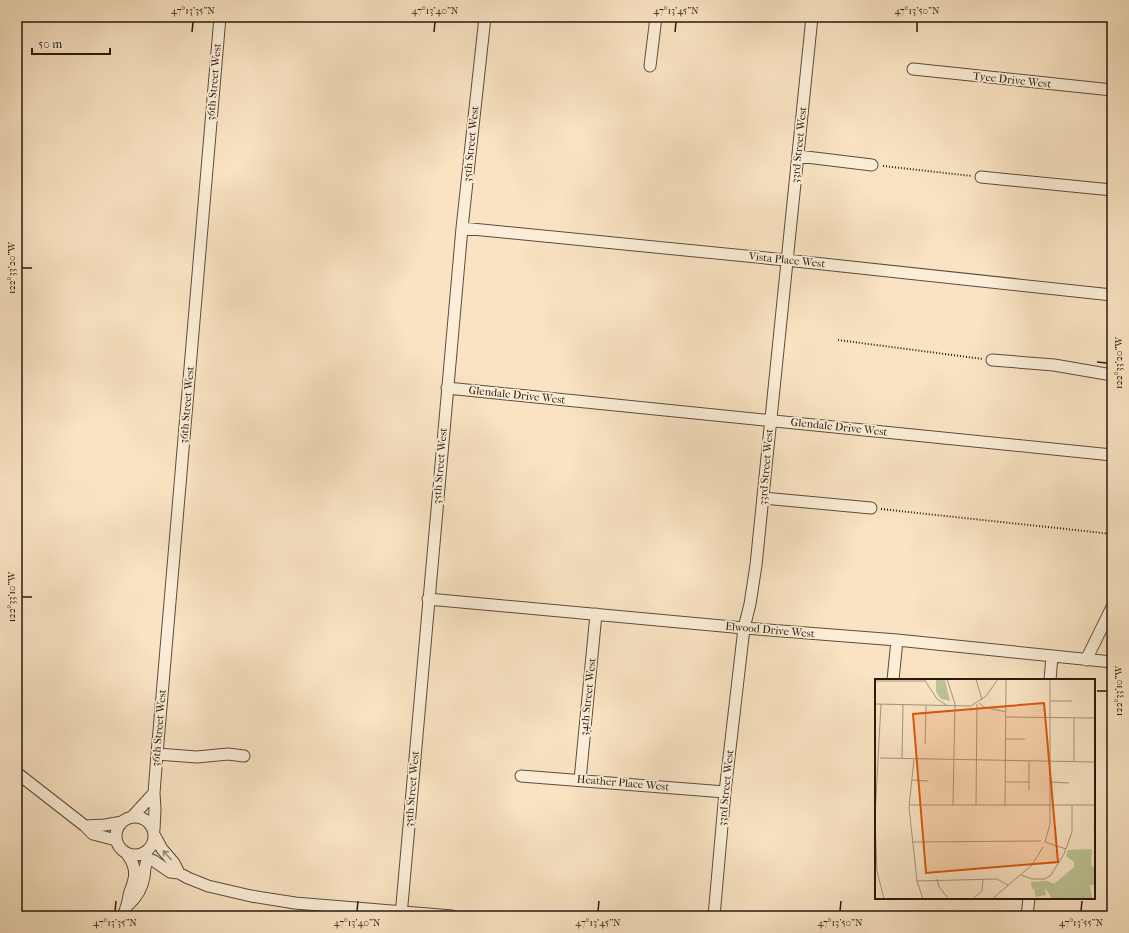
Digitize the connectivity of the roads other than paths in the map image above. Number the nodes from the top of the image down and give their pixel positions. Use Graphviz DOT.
graph roads {
  1 [pos="220,17"];
  2 [pos="485,17"];
  3 [pos="656,17"];
  4 [pos="812,17"];
  5 [pos="650,66"];
  6 [pos="913,69"];
  7 [pos="1112,90"];
  8 [pos="798,156"];
  9 [pos="872,165"];
  10 [pos="981,176"];
  11 [pos="1112,190"];
  12 [pos="462,228"];
  13 [pos="786,260"];
  14 [pos="1112,295"];
  15 [pos="992,360"];
  16 [pos="1112,375"];
  17 [pos="448,388"];
  18 [pos="770,420"];
  19 [pos="1112,455"];
  20 [pos="763,498"];
  21 [pos="871,508"];
  22 [pos="428,598"];
  23 [pos="1112,607"];
  24 [pos="596,614"];
  25 [pos="744,628"];
  26 [pos="897,640"];
  27 [pos="1052,656"];
  28 [pos="1086,660"];
  29 [pos="1112,662"];
  30 [pos="893,679"];
  31 [pos="1050,679"];
  32 [pos="157,754"];
  33 [pos="244,756"];
  34 [pos="17,773"];
  35 [pos="521,776"];
  36 [pos="580,780"];
  37 [pos="725,792"];
  38 [pos="154,793"];
  39 [pos="133,816"];
  40 [pos="122,822"];
  41 [pos="85,826"];
  42 [pos="155,833"];
  43 [pos="116,840"];
  44 [pos="128,854"];
  45 [pos="147,856"];
  46 [pos="178,872"];
  47 [pos="1029,899"];
  48 [pos="128,905"];
  49 [pos="401,914"];
  50 [pos="123,916"];
  51 [pos="452,916"];
  52 [pos="714,916"];
  53 [pos="1027,916"];
  1 -- 32 [label="street, 36th Street West"];
  2 -- 12 [label="street, 35th Street West"];
  3 -- 5 [label="street"];
  4 -- 8 [label="street, 33rd Street West"];
  6 -- 7 [label="street, Tyee Drive West"];
  8 -- 9 [label="street"];
  8 -- 13 [label="street, 33rd Street West"];
  10 -- 11 [label="street"];
  12 -- 13 [label="street, Vista Place West"];
  12 -- 17 [label="street, 35th Street West"];
  13 -- 14 [label="street, Vista Place West"];
  13 -- 18 [label="street, 33rd Street West"];
  15 -- 16 [label="street"];
  17 -- 18 [label="street, Glendale Drive West"];
  17 -- 22 [label="street, 35th Street West"];
  18 -- 19 [label="street, Glendale Drive West"];
  18 -- 20 [label="street, 33rd Street West"];
  20 -- 21 [label="street"];
  20 -- 25 [label="street, 33rd Street West"];
  22 -- 24 [label="street, Elwood Drive West"];
  22 -- 49 [label="street, 35th Street West"];
  23 -- 28 [label="street"];
  24 -- 25 [label="street, Elwood Drive West"];
  24 -- 36 [label="street, 34th Street West"];
  25 -- 26 [label="street, Elwood Drive West"];
  25 -- 37 [label="street, 33rd Street West"];
  26 -- 27 [label="street, Elwood Drive West"];
  26 -- 30 [label="street"];
  27 -- 28 [label="street, Elwood Drive West"];
  27 -- 31 [label="street"];
  28 -- 29 [label="street, Elwood Drive West"];
  32 -- 33 [label="street"];
  32 -- 38 [label="street, 36th Street West"];
  34 -- 41 [label="street"];
  35 -- 36 [label="street, Heather Place West"];
  36 -- 37 [label="street, Heather Place West"];
  37 -- 52 [label="street, 33rd Street West"];
  38 -- 39 [label="street"];
  38 -- 42 [label="street, 36th Street West"];
  39 -- 40 [label="street"];
  39 -- 42 [label="street"];
  40 -- 41 [label="street"];
  40 -- 43 [label="street"];
  41 -- 43 [label="street"];
  42 -- 45 [label="street"];
  46 -- 42 [label="street, one-way"];
  43 -- 44 [label="street"];
  44 -- 45 [label="street"];
  44 -- 48 [label="street"];
  45 -- 46 [label="street"];
  45 -- 48 [label="street"];
  46 -- 49 [label="street"];
  47 -- 53 [label="street"];
  48 -- 50 [label="street"];
  49 -- 51 [label="street"];
}
